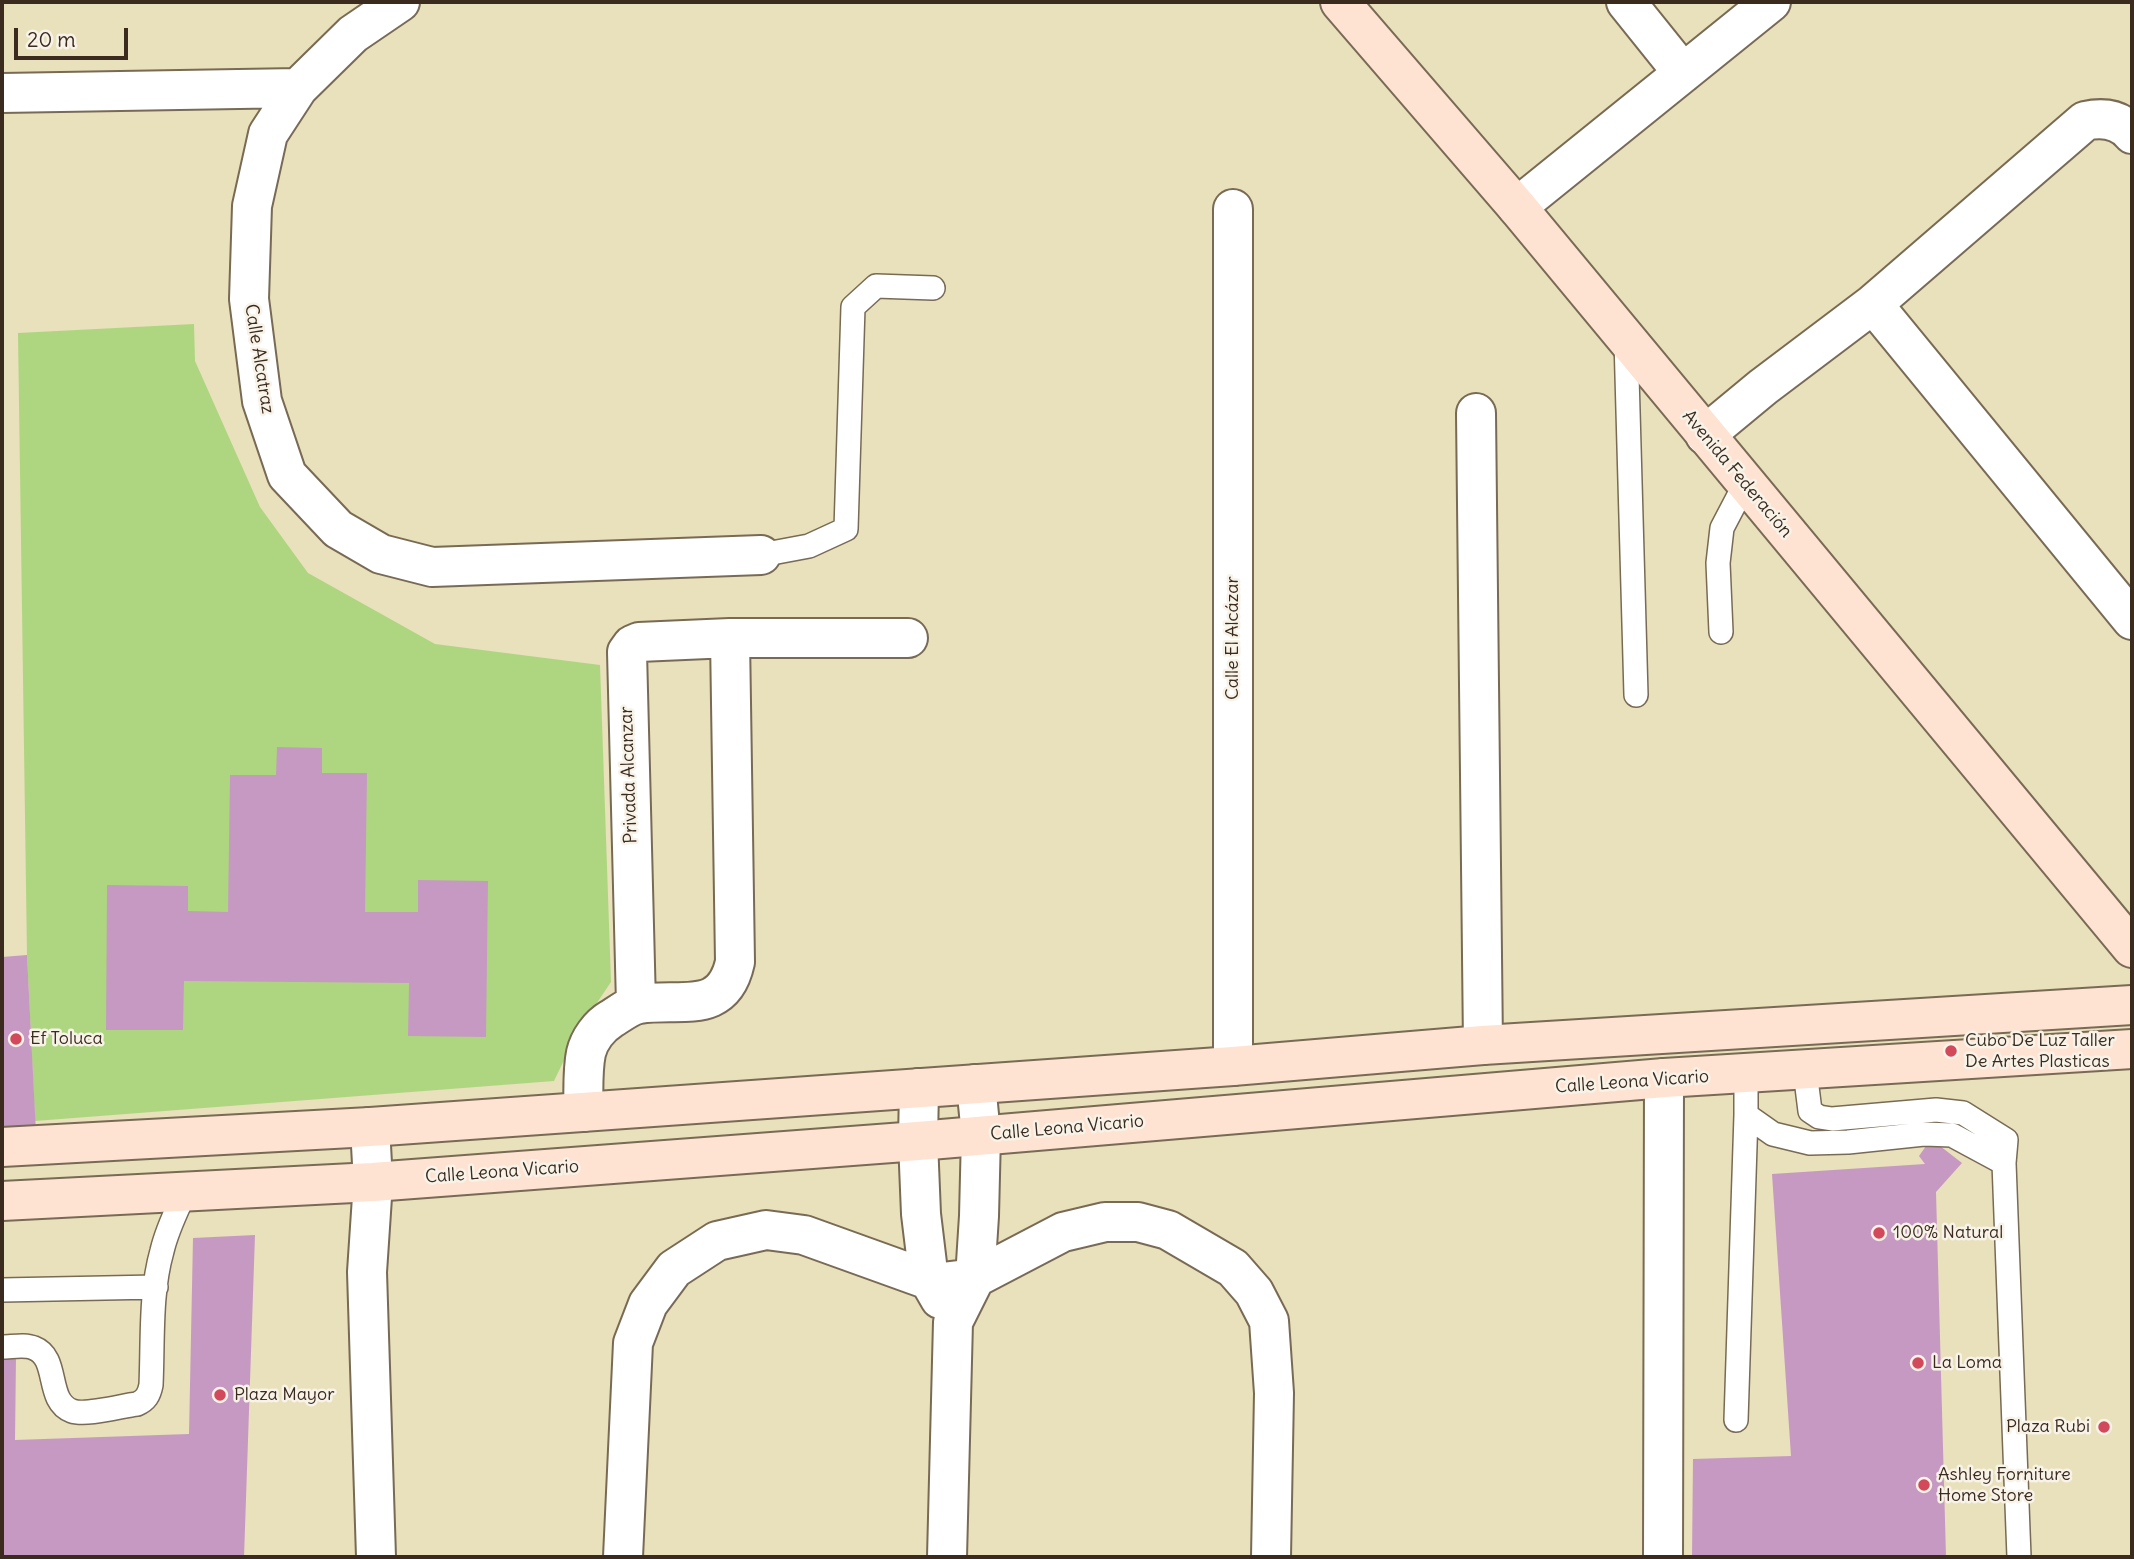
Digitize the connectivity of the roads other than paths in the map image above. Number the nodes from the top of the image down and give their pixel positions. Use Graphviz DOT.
graph roads {
  1 [pos="400,2"];
  2 [pos="1340,2"];
  3 [pos="1626,2"];
  4 [pos="1771,2"];
  5 [pos="1683,73"];
  6 [pos="298,88"];
  7 [pos="2,93"];
  8 [pos="2132,134"];
  9 [pos="1517,207"];
  10 [pos="1233,209"];
  11 [pos="933,288"];
  12 [pos="1873,304"];
  13 [pos="1626,340"];
  14 [pos="1476,413"];
  15 [pos="1705,435"];
  16 [pos="1745,484"];
  17 [pos="761,555"];
  18 [pos="2132,620"];
  19 [pos="1721,632"];
  20 [pos="730,638"];
  21 [pos="908,639"];
  22 [pos="1636,695"];
  23 [pos="2132,948"];
  24 [pos="636,1004"];
  25 [pos="2132,1004"];
  26 [pos="1483,1045"];
  27 [pos="2132,1049"];
  28 [pos="1233,1066"];
  29 [pos="1805,1071"];
  30 [pos="1746,1074"];
  31 [pos="1664,1078"];
  32 [pos="976,1084"];
  33 [pos="919,1088"];
  34 [pos="583,1112"];
  35 [pos="1746,1115"];
  36 [pos="370,1127"];
  37 [pos="981,1135"];
  38 [pos="918,1140"];
  39 [pos="2,1147"];
  40 [pos="2005,1151"];
  41 [pos="373,1182"];
  42 [pos="186,1191"];
  43 [pos="2,1201"];
  44 [pos="975,1278"];
  45 [pos="929,1280"];
  46 [pos="156,1287"];
  47 [pos="2,1290"];
  48 [pos="953,1322"];
  49 [pos="2,1347"];
  50 [pos="1736,1420"];
  51 [pos="376,1557"];
  52 [pos="623,1557"];
  53 [pos="947,1557"];
  54 [pos="1271,1557"];
  55 [pos="1663,1557"];
  56 [pos="2019,1557"];
  1 -- 6 [label="street, Calle Alcatraz"];
  2 -- 9 [label="main road, Avenida Federación"];
  3 -- 5 [label="street"];
  4 -- 5 [label="street"];
  5 -- 9 [label="street"];
  6 -- 7 [label="street"];
  6 -- 17 [label="street, Calle Alcatraz"];
  8 -- 12 [label="street"];
  9 -- 13 [label="main road, Avenida Federación"];
  10 -- 28 [label="street, Calle El Alcázar"];
  11 -- 17 [label="lane"];
  12 -- 15 [label="street"];
  12 -- 18 [label="street"];
  13 -- 15 [label="main road, Avenida Federación"];
  13 -- 22 [label="lane"];
  14 -- 26 [label="street"];
  15 -- 16 [label="main road, Avenida Federación"];
  16 -- 19 [label="lane"];
  16 -- 23 [label="main road, Avenida Federación"];
  20 -- 21 [label="street, Privada Alcanzar"];
  20 -- 24 [label="street"];
  20 -- 24 [label="street, Privada Alcanzar"];
  24 -- 34 [label="street"];
  25 -- 26 [label="main road"];
  26 -- 28 [label="main road"];
  27 -- 29 [label="main road, Calle Leona Vicario"];
  28 -- 32 [label="main road"];
  29 -- 30 [label="main road, Calle Leona Vicario"];
  29 -- 40 [label="lane"];
  30 -- 31 [label="main road, Calle Leona Vicario"];
  30 -- 35 [label="lane"];
  31 -- 37 [label="main road, Calle Leona Vicario"];
  31 -- 55 [label="street"];
  32 -- 33 [label="main road"];
  32 -- 37 [label="street"];
  33 -- 34 [label="main road"];
  33 -- 38 [label="street"];
  34 -- 36 [label="main road"];
  35 -- 40 [label="lane"];
  35 -- 50 [label="lane"];
  36 -- 39 [label="main road"];
  36 -- 41 [label="street"];
  37 -- 38 [label="main road, Calle Leona Vicario"];
  37 -- 44 [label="street"];
  38 -- 41 [label="main road, Calle Leona Vicario"];
  38 -- 45 [label="street"];
  40 -- 56 [label="lane"];
  41 -- 42 [label="main road, Calle Leona Vicario"];
  41 -- 51 [label="street"];
  42 -- 43 [label="main road, Calle Leona Vicario"];
  42 -- 46 [label="lane"];
  44 -- 45 [label="street"];
  44 -- 48 [label="street"];
  44 -- 54 [label="street"];
  45 -- 48 [label="street"];
  45 -- 52 [label="street"];
  46 -- 47 [label="lane"];
  46 -- 49 [label="lane"];
  48 -- 53 [label="street"];
}
